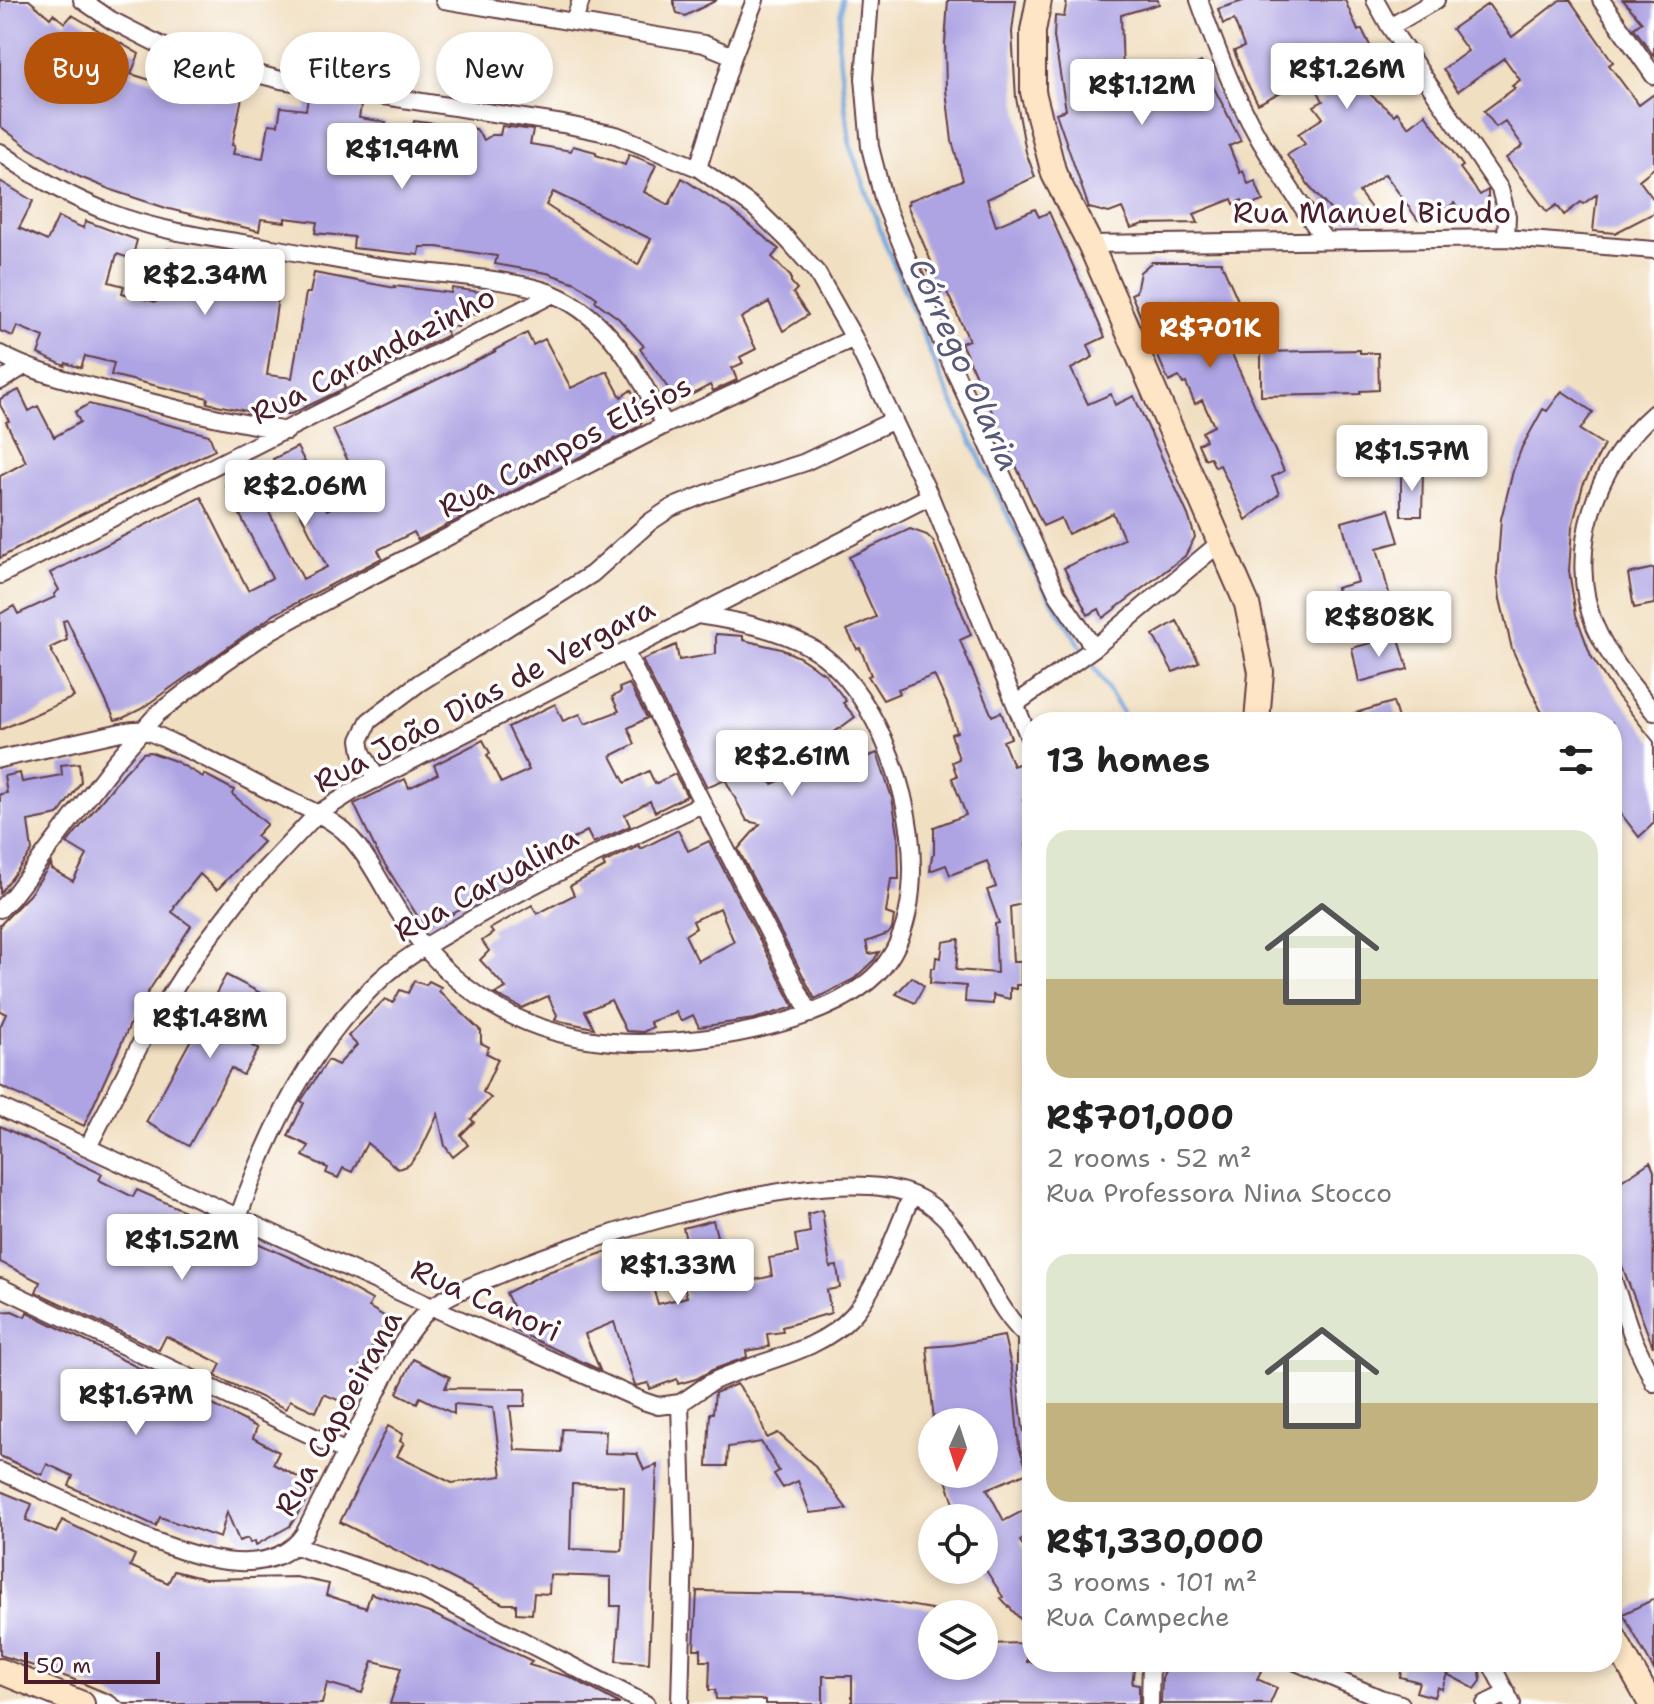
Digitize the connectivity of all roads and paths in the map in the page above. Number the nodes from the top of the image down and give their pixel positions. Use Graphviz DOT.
graph roads {
  1 [pos="82,0"];
  2 [pos="444,0"];
  3 [pos="581,0"];
  4 [pos="755,0"];
  5 [pos="870,0"];
  6 [pos="1039,0"];
  7 [pos="1199,0"];
  8 [pos="1375,0"];
  9 [pos="1436,0"];
  10 [pos="1601,0"];
  11 [pos="574,22"];
  12 [pos="1390,27"];
  13 [pos="733,56"];
  14 [pos="1654,76"];
  15 [pos="0,152"];
  16 [pos="698,168"];
  17 [pos="1506,238"];
  18 [pos="1324,239"];
  19 [pos="1090,244"];
  20 [pos="1654,250"];
  21 [pos="553,294"];
  22 [pos="854,338"];
  23 [pos="0,354"];
  24 [pos="23,367"];
  25 [pos="0,381"];
  26 [pos="1654,413"];
  27 [pos="894,420"];
  28 [pos="665,425"];
  29 [pos="287,431"];
  30 [pos="930,496"];
  31 [pos="1222,541"];
  32 [pos="0,575"];
  33 [pos="698,615"];
  34 [pos="1091,650"];
  35 [pos="625,651"];
  36 [pos="1017,703"];
  37 [pos="1258,712"];
  38 [pos="1654,712"];
  39 [pos="1022,717"];
  40 [pos="141,730"];
  41 [pos="0,759"];
  42 [pos="377,779"];
  43 [pos="702,804"];
  44 [pos="316,815"];
  45 [pos="0,909"];
  46 [pos="423,947"];
  47 [pos="810,1014"];
  48 [pos="0,1107"];
  49 [pos="88,1147"];
  50 [pos="912,1195"];
  51 [pos="238,1218"];
  52 [pos="0,1287"];
  53 [pos="1622,1305"];
  54 [pos="432,1307"];
  55 [pos="1022,1328"];
  56 [pos="1654,1383"];
  57 [pos="680,1403"];
  58 [pos="346,1452"];
  59 [pos="0,1471"];
  60 [pos="295,1546"];
  61 [pos="1622,1652"];
  62 [pos="0,1671"];
  63 [pos="1151,1672"];
  64 [pos="1319,1672"];
  65 [pos="1495,1672"];
  66 [pos="1510,1699"];
  67 [pos="82,1704"];
  68 [pos="646,1704"];
  69 [pos="680,1704"];
  70 [pos="1150,1704"];
  71 [pos="1401,1704"];
  72 [pos="1485,1704"];
  73 [pos="1651,1704"];
  1 -- 16 [label="street"];
  2 -- 11 [label="street"];
  3 -- 11 [label="street"];
  4 -- 13 [label="street"];
  5 -- 34 [label="street"];
  6 -- 19 [label="street"];
  7 -- 18 [label="street"];
  8 -- 12 [label="street"];
  9 -- 12 [label="street"];
  10 -- 14 [label="street"];
  11 -- 13 [label="street"];
  12 -- 17 [label="street"];
  13 -- 16 [label="street"];
  15 -- 21 [label="street"];
  16 -- 22 [label="street"];
  17 -- 18 [label="street, Rua Manuel Bicudo"];
  17 -- 20 [label="street, Rua Manuel Bicudo"];
  18 -- 19 [label="street, Rua Manuel Bicudo"];
  19 -- 31 [label="street"];
  21 -- 28 [label="street"];
  21 -- 29 [label="street, Rua Carandazinho"];
  22 -- 27 [label="street"];
  22 -- 28 [label="street, Rua Campos Elísios"];
  23 -- 24 [label="street"];
  24 -- 25 [label="street"];
  24 -- 29 [label="street"];
  26 -- 38 [label="street"];
  27 -- 30 [label="street"];
  27 -- 42 [label="street"];
  28 -- 40 [label="street, Rua Campos Elísios"];
  29 -- 32 [label="street, Rua Carandazinho"];
  30 -- 33 [label="street, Rua João Dias de Vergara"];
  30 -- 36 [label="street"];
  31 -- 34 [label="street"];
  31 -- 37 [label="street"];
  33 -- 35 [label="street, Rua João Dias de Vergara"];
  33 -- 47 [label="street"];
  34 -- 36 [label="street"];
  35 -- 42 [label="street, Rua João Dias de Vergara"];
  35 -- 43 [label="street"];
  36 -- 39 [label="street"];
  40 -- 41 [label="street"];
  40 -- 44 [label="street"];
  40 -- 45 [label="street, Rua Campos Elísios"];
  42 -- 44 [label="street, Rua João Dias de Vergara"];
  43 -- 46 [label="street, Rua Carualina"];
  43 -- 47 [label="street"];
  44 -- 46 [label="street"];
  44 -- 49 [label="street, Rua João Dias de Vergara"];
  46 -- 47 [label="street"];
  46 -- 51 [label="street, Rua Carualina"];
  48 -- 49 [label="street, Rua Canori"];
  49 -- 51 [label="street, Rua Canori"];
  50 -- 54 [label="street"];
  50 -- 55 [label="street"];
  50 -- 57 [label="street"];
  51 -- 54 [label="street, Rua Canori"];
  52 -- 58 [label="street"];
  53 -- 56 [label="street"];
  54 -- 57 [label="street, Rua Canori"];
  54 -- 58 [label="street, Rua Capoeirana"];
  57 -- 69 [label="street"];
  58 -- 60 [label="street, Rua Capoeirana"];
  59 -- 60 [label="street"];
  60 -- 68 [label="street"];
  61 -- 73 [label="street"];
  62 -- 67 [label="street"];
  63 -- 70 [label="street"];
  64 -- 71 [label="street"];
  65 -- 66 [label="street"];
  66 -- 72 [label="street"];
}
